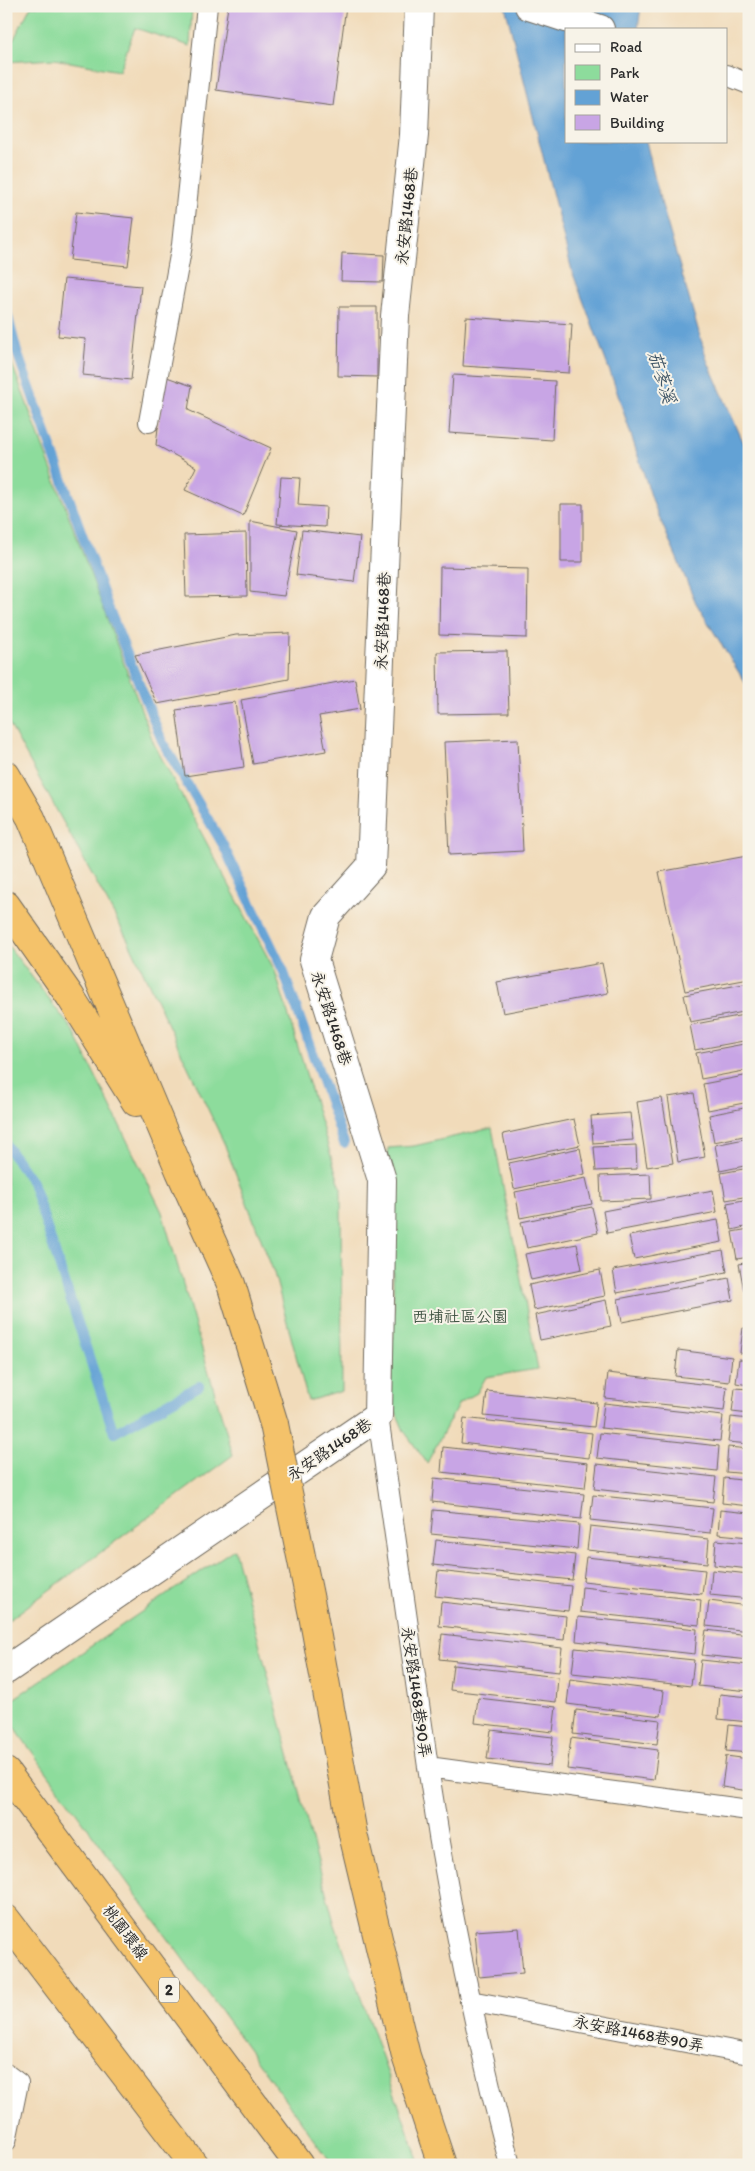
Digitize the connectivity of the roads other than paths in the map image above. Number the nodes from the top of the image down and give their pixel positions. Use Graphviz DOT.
graph roads {
  1 [pos="207,6"];
  2 [pos="419,6"];
  3 [pos="529,6"];
  4 [pos="597,28"];
  5 [pos="728,76"];
  6 [pos="749,84"];
  7 [pos="149,422"];
  8 [pos="6,775"];
  9 [pos="6,905"];
  10 [pos="180,1171"];
  11 [pos="378,1416"];
  12 [pos="6,1670"];
  13 [pos="428,1767"];
  14 [pos="6,1772"];
  15 [pos="749,1810"];
  16 [pos="6,1919"];
  17 [pos="470,2001"];
  18 [pos="749,2054"];
  19 [pos="10,2079"];
  20 [pos="6,2141"];
  21 [pos="194,2165"];
  22 [pos="299,2165"];
  23 [pos="442,2165"];
  24 [pos="510,2165"];
  1 -- 7 [label="lane"];
  2 -- 11 [label="street, 永安路1468巷"];
  3 -- 4 [label="street"];
  5 -- 6 [label="lane"];
  8 -- 10 [label="highway"];
  9 -- 10 [label="highway"];
  10 -- 23 [label="highway, bridge"];
  11 -- 12 [label="street, 永安路1468巷"];
  11 -- 13 [label="lane, 永安路1468巷90弄"];
  13 -- 15 [label="lane, 永安路1468巷90弄"];
  13 -- 17 [label="lane"];
  14 -- 22 [label="highway, 桃園環線 / 2"];
  16 -- 21 [label="highway"];
  17 -- 18 [label="lane, 永安路1468巷90弄"];
  17 -- 24 [label="lane"];
  19 -- 20 [label="lane"];
}
